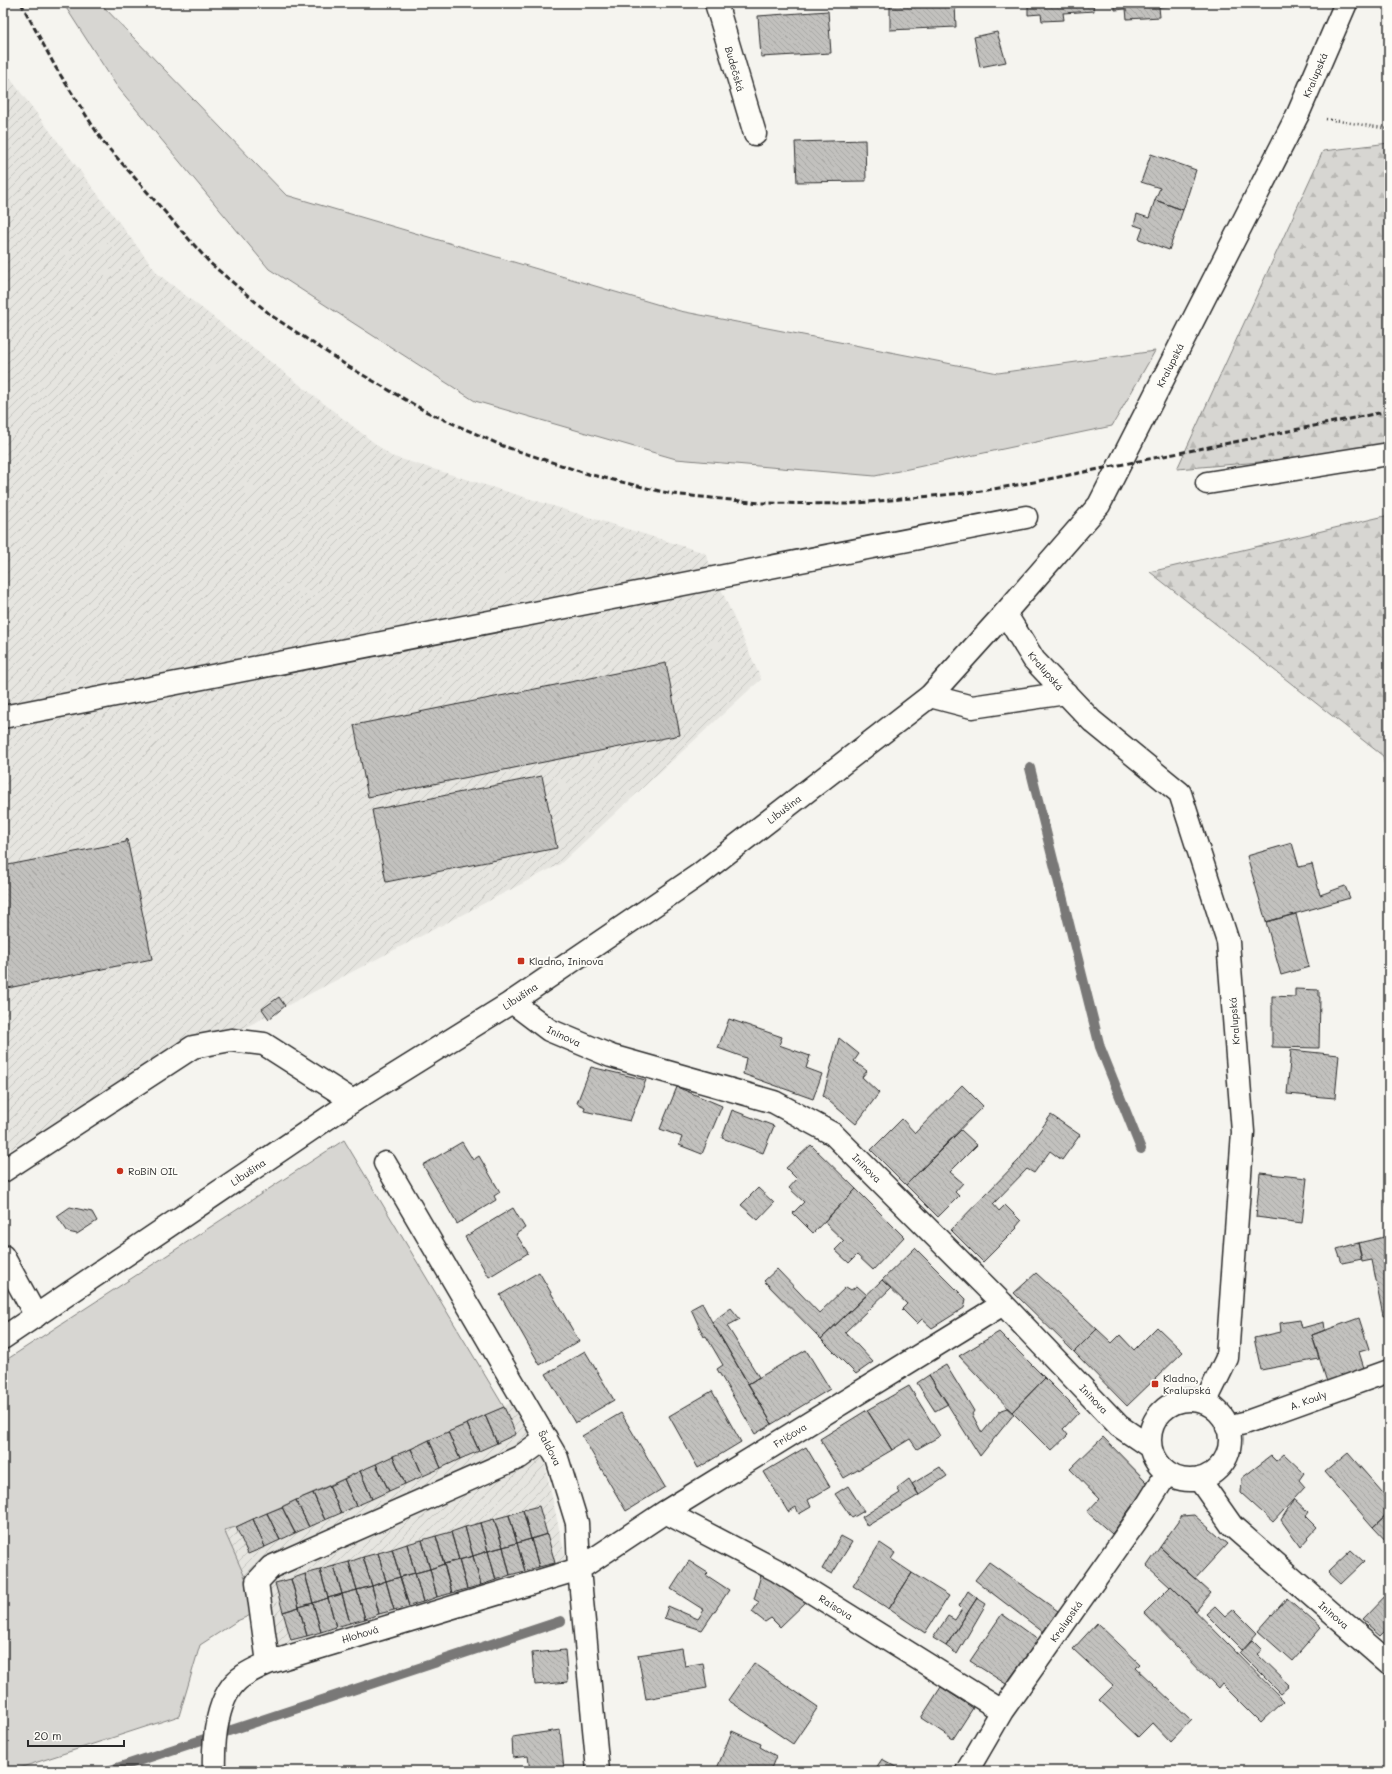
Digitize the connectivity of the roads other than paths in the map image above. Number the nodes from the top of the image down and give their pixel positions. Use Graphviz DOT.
graph roads {
  1 [pos="716,3"];
  2 [pos="1346,3"];
  3 [pos="755,134"];
  4 [pos="1389,454"];
  5 [pos="1207,483"];
  6 [pos="1026,517"];
  7 [pos="1005,613"];
  8 [pos="1066,693"];
  9 [pos="930,696"];
  10 [pos="3,717"];
  11 [pos="512,1002"];
  12 [pos="353,1101"];
  13 [pos="385,1163"];
  14 [pos="3,1171"];
  15 [pos="3,1256"];
  16 [pos="1002,1304"];
  17 [pos="36,1316"];
  18 [pos="3,1338"];
  19 [pos="1389,1371"];
  20 [pos="1205,1403"];
  21 [pos="1227,1427"];
  22 [pos="546,1438"];
  23 [pos="1150,1447"];
  24 [pos="1167,1473"];
  25 [pos="1200,1479"];
  26 [pos="665,1512"];
  27 [pos="579,1568"];
  28 [pos="268,1662"];
  29 [pos="1389,1663"];
  30 [pos="1002,1711"];
  31 [pos="214,1771"];
  32 [pos="598,1771"];
  33 [pos="967,1771"];
  1 -- 3 [label="street, Budečská"];
  2 -- 7 [label="street, Kralupská"];
  4 -- 5 [label="street"];
  6 -- 10 [label="street"];
  7 -- 8 [label="street, Kralupská"];
  7 -- 9 [label="street, Libušina"];
  8 -- 9 [label="street, Kralupská"];
  8 -- 20 [label="street, Kralupská"];
  9 -- 11 [label="street, Libušina"];
  11 -- 12 [label="street, Libušina"];
  11 -- 16 [label="street, Ininova"];
  12 -- 14 [label="street"];
  12 -- 17 [label="street, Libušina"];
  13 -- 22 [label="street, Šaldova"];
  15 -- 17 [label="street"];
  16 -- 23 [label="street, Ininova"];
  16 -- 26 [label="street, Fričova"];
  17 -- 18 [label="street, Libušina"];
  19 -- 21 [label="street, A. Kouly"];
  20 -- 21 [label="street"];
  20 -- 23 [label="street"];
  21 -- 25 [label="street"];
  22 -- 27 [label="street, Šaldova"];
  22 -- 28 [label="street"];
  23 -- 24 [label="street, Ininova"];
  24 -- 25 [label="street, Ininova"];
  24 -- 30 [label="street, Kralupská"];
  25 -- 29 [label="street, Ininova"];
  26 -- 27 [label="street, Fričova"];
  26 -- 30 [label="street, Raisova"];
  27 -- 28 [label="street, Hlohová"];
  27 -- 32 [label="street, Šaldova"];
  28 -- 31 [label="street, Hlohová"];
  30 -- 33 [label="street, Kralupská"];
}
